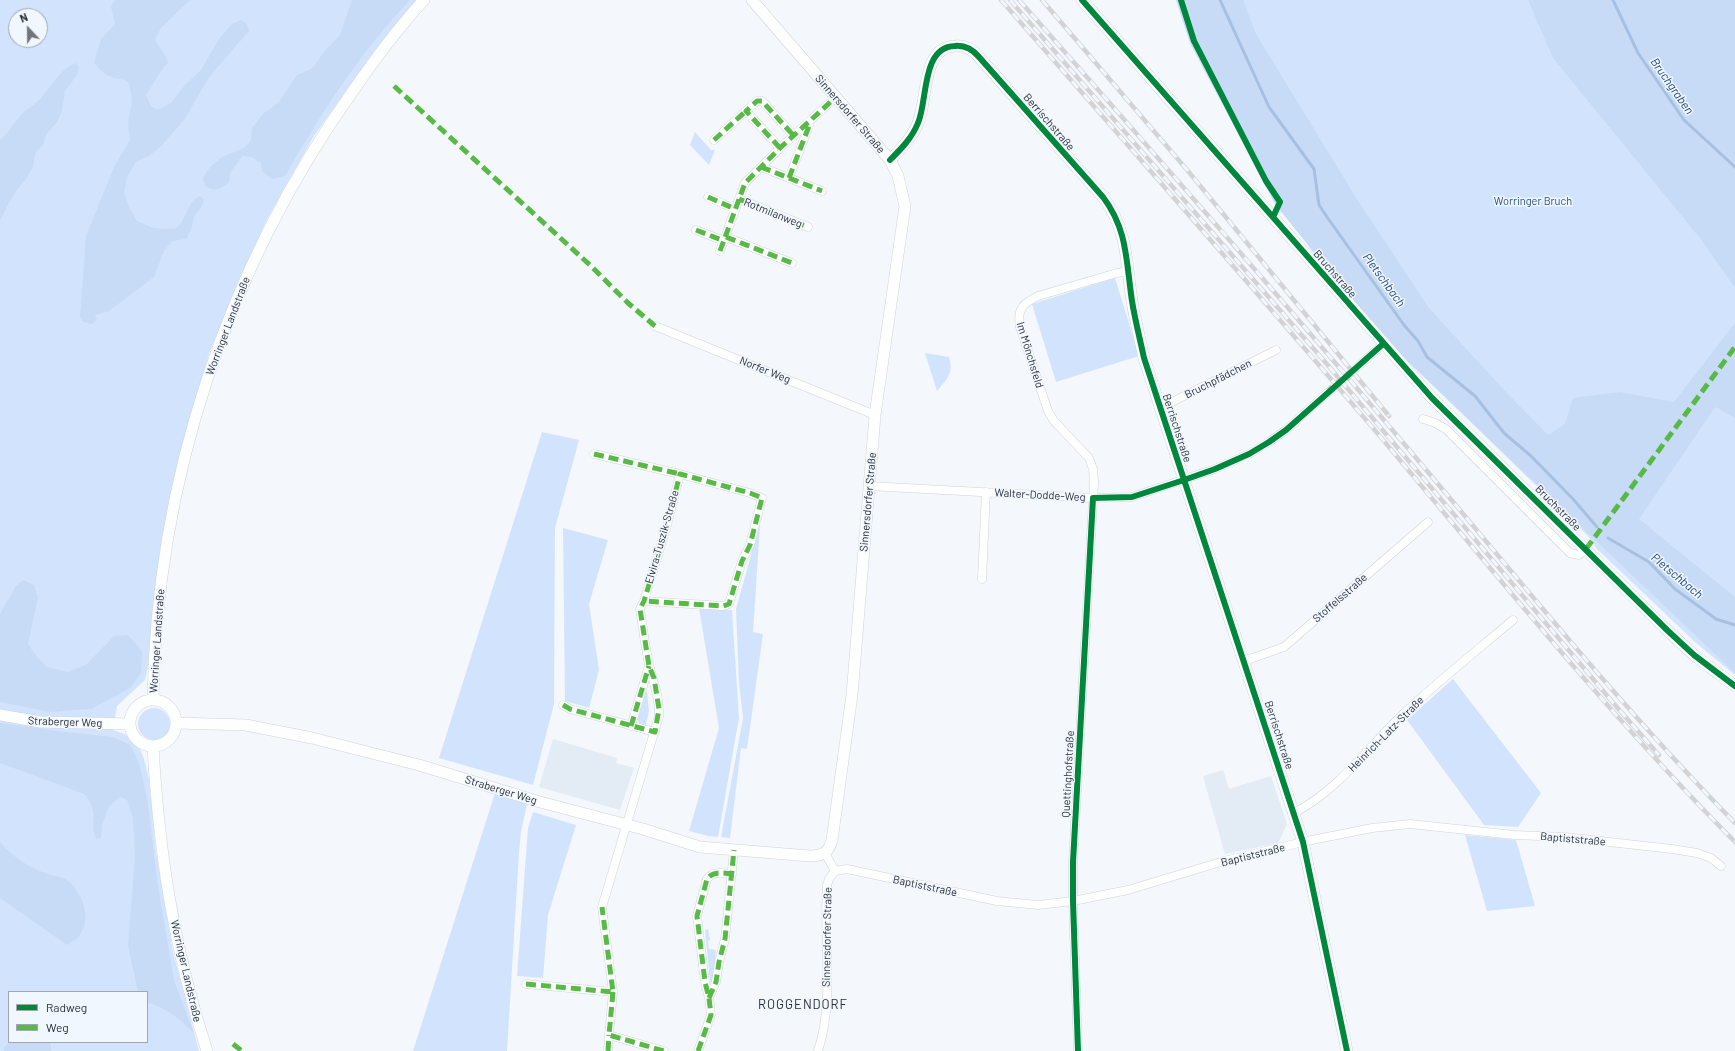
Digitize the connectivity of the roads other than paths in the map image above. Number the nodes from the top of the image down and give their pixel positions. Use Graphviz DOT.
graph roads {
  1 [pos="424,0"];
  2 [pos="752,0"];
  3 [pos="1082,0"];
  4 [pos="836,98"];
  5 [pos="746,110"];
  6 [pos="808,122"];
  7 [pos="794,136"];
  8 [pos="714,140"];
  9 [pos="780,148"];
  10 [pos="890,160"];
  11 [pos="761,167"];
  12 [pos="789,178"];
  13 [pos="822,191"];
  14 [pos="708,197"];
  15 [pos="739,199"];
  16 [pos="736,209"];
  17 [pos="808,227"];
  18 [pos="696,230"];
  19 [pos="725,239"];
  20 [pos="720,251"];
  21 [pos="792,264"];
  22 [pos="1128,271"];
  23 [pos="655,326"];
  24 [pos="1383,344"];
  25 [pos="1276,350"];
  26 [pos="1355,369"];
  27 [pos="1328,393"];
  28 [pos="1160,408"];
  29 [pos="875,415"];
  30 [pos="1423,419"];
  31 [pos="594,454"];
  32 [pos="680,474"];
  33 [pos="1184,480"];
  34 [pos="868,486"];
  35 [pos="986,492"];
  36 [pos="1093,498"];
  37 [pos="1428,522"];
  38 [pos="1586,549"];
  39 [pos="982,579"];
  40 [pos="644,601"];
  41 [pos="1513,620"];
  42 [pos="1244,661"];
  43 [pos="649,666"];
  44 [pos="1735,686"];
  45 [pos="153,700"];
  46 [pos="563,705"];
  47 [pos="0,715"];
  48 [pos="130,724"];
  49 [pos="177,724"];
  50 [pos="631,726"];
  51 [pos="655,732"];
  52 [pos="153,747"];
  53 [pos="1294,813"];
  54 [pos="626,825"];
  55 [pos="1303,842"];
  56 [pos="734,850"];
  57 [pos="825,853"];
  58 [pos="1721,866"];
  59 [pos="835,871"];
  60 [pos="732,874"];
  61 [pos="1073,901"];
  62 [pos="526,984"];
  63 [pos="613,992"];
  64 [pos="709,998"];
  65 [pos="609,1035"];
  66 [pos="207,1051"];
  67 [pos="608,1051"];
  68 [pos="664,1051"];
  69 [pos="698,1051"];
  70 [pos="818,1051"];
  71 [pos="1078,1051"];
  72 [pos="1347,1051"];
  1 -- 45 [label="main road, Worringer Landstraße"];
  2 -- 4 [label="main road, Sinnersdorfer Straße"];
  3 -- 24 [label="main road, Bruchstraße"];
  4 -- 6 [label="street, Rotmilanweg"];
  4 -- 10 [label="main road, Sinnersdorfer Straße"];
  5 -- 7 [label="street"];
  5 -- 8 [label="street"];
  5 -- 9 [label="street"];
  6 -- 7 [label="street, Rotmilanweg"];
  6 -- 12 [label="street"];
  7 -- 9 [label="street, Rotmilanweg"];
  9 -- 11 [label="street, Rotmilanweg"];
  10 -- 22 [label="main road, Berrischstraße"];
  10 -- 29 [label="main road, Sinnersdorfer Straße"];
  11 -- 12 [label="street"];
  11 -- 15 [label="street, Rotmilanweg"];
  12 -- 13 [label="street"];
  14 -- 16 [label="street, Rotmilanweg"];
  15 -- 16 [label="street, Rotmilanweg"];
  15 -- 17 [label="street, Rotmilanweg"];
  16 -- 19 [label="street, Rotmilanweg"];
  18 -- 19 [label="street"];
  19 -- 20 [label="street, Rotmilanweg"];
  19 -- 21 [label="street"];
  22 -- 28 [label="main road, Berrischstraße"];
  22 -- 36 [label="street, Im Mönchsfeld"];
  23 -- 29 [label="street, Norfer Weg"];
  24 -- 26 [label="street"];
  24 -- 38 [label="main road, Bruchstraße"];
  25 -- 28 [label="street, Bruchpfädchen"];
  27 -- 33 [label="street, Walter-Dodde-Weg"];
  28 -- 33 [label="main road, Berrischstraße"];
  29 -- 34 [label="main road, Sinnersdorfer Straße"];
  30 -- 38 [label="street"];
  31 -- 32 [label="street, Elvira-Tuszik-Straße"];
  32 -- 40 [label="street, Elvira-Tuszik-Straße"];
  32 -- 40 [label="street, Elvira-Tuszik-Straße"];
  33 -- 36 [label="street, Walter-Dodde-Weg"];
  33 -- 42 [label="main road, Berrischstraße"];
  34 -- 35 [label="street, Walter-Dodde-Weg"];
  34 -- 57 [label="main road, Sinnersdorfer Straße"];
  35 -- 36 [label="street, Walter-Dodde-Weg"];
  35 -- 39 [label="street, Walter-Dodde-Weg"];
  36 -- 61 [label="street, Quettinghofstraße"];
  37 -- 42 [label="street, Stoffelsstraße"];
  38 -- 44 [label="main road, Bruchstraße"];
  40 -- 43 [label="street, Elvira-Tuszik-Straße"];
  41 -- 53 [label="street, Heinrich-Latz-Straße"];
  42 -- 53 [label="main road, Berrischstraße"];
  43 -- 50 [label="street"];
  43 -- 51 [label="street, Elvira-Tuszik-Straße"];
  45 -- 48 [label="main road"];
  45 -- 49 [label="main road"];
  46 -- 50 [label="street"];
  47 -- 48 [label="main road, Straberger Weg"];
  48 -- 52 [label="main road"];
  49 -- 52 [label="main road"];
  49 -- 54 [label="main road, Straberger Weg"];
  50 -- 51 [label="street"];
  51 -- 54 [label="street, Elvira-Tuszik-Straße"];
  52 -- 66 [label="main road, Worringer Landstraße"];
  53 -- 55 [label="main road, Berrischstraße"];
  54 -- 56 [label="main road, Straberger Weg"];
  54 -- 63 [label="street, Elvira-Tuszik-Straße"];
  55 -- 58 [label="street, Baptiststraße"];
  55 -- 61 [label="street, Baptiststraße"];
  55 -- 72 [label="main road, Berrischstraße"];
  56 -- 57 [label="main road, Straberger Weg"];
  56 -- 60 [label="street"];
  57 -- 59 [label="street, Sinnersdorfer Straße"];
  59 -- 61 [label="street, Baptiststraße"];
  59 -- 70 [label="street, Sinnersdorfer Straße"];
  60 -- 64 [label="street"];
  60 -- 64 [label="street"];
  61 -- 71 [label="street, Quettinghofstraße"];
  62 -- 63 [label="street"];
  63 -- 65 [label="street, Elvira-Tuszik-Straße"];
  64 -- 69 [label="street"];
  65 -- 67 [label="street, Elvira-Tuszik-Straße"];
  65 -- 68 [label="street"];
}
